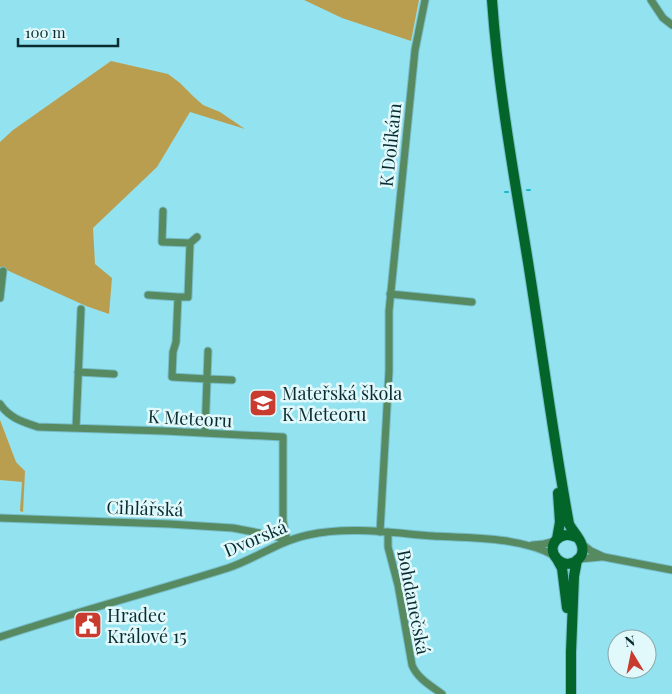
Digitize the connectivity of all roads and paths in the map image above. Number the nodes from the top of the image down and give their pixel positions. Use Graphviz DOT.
graph roads {
  1 [pos="426,0"];
  2 [pos="492,0"];
  3 [pos="651,0"];
  4 [pos="672,25"];
  5 [pos="163,211"];
  6 [pos="197,237"];
  7 [pos="190,243"];
  8 [pos="3,271"];
  9 [pos="390,294"];
  10 [pos="148,295"];
  11 [pos="178,297"];
  12 [pos="0,298"];
  13 [pos="472,302"];
  14 [pos="81,309"];
  15 [pos="208,351"];
  16 [pos="78,372"];
  17 [pos="114,374"];
  18 [pos="207,378"];
  19 [pos="232,380"];
  20 [pos="0,404"];
  21 [pos="76,428"];
  22 [pos="205,433"];
  23 [pos="557,457"];
  24 [pos="0,518"];
  25 [pos="384,532"];
  26 [pos="287,540"];
  27 [pos="556,540"];
  28 [pos="579,540"];
  29 [pos="531,546"];
  30 [pos="556,557"];
  31 [pos="604,557"];
  32 [pos="578,560"];
  33 [pos="672,570"];
  34 [pos="0,638"];
  35 [pos="572,644"];
  36 [pos="442,694"];
  37 [pos="571,694"];
  1 -- 9 [label="street, K Dolíkám"];
  2 -- 23 [label="main road"];
  3 -- 4 [label="street"];
  5 -- 7 [label="street"];
  6 -- 7 [label="street"];
  7 -- 11 [label="street"];
  8 -- 12 [label="street"];
  9 -- 13 [label="street"];
  9 -- 25 [label="street, K Dolíkám"];
  10 -- 11 [label="street"];
  11 -- 18 [label="street"];
  14 -- 16 [label="street"];
  15 -- 18 [label="street"];
  16 -- 17 [label="street"];
  16 -- 21 [label="street"];
  18 -- 19 [label="street"];
  18 -- 22 [label="street"];
  20 -- 21 [label="street, K Meteoru"];
  21 -- 22 [label="street, K Meteoru"];
  22 -- 26 [label="street, K Meteoru"];
  23 -- 27 [label="main road"];
  23 -- 28 [label="main road"];
  24 -- 26 [label="street, Cihlářská"];
  25 -- 26 [label="street, Dvorská"];
  25 -- 29 [label="street, Dvorská"];
  25 -- 36 [label="street, Bohdanečská"];
  26 -- 34 [label="street, Dvorská"];
  27 -- 28 [label="main road, Dvorská"];
  27 -- 29 [label="street, Dvorská"];
  27 -- 30 [label="main road"];
  28 -- 31 [label="street, Dvorská"];
  28 -- 32 [label="main road"];
  29 -- 30 [label="street, Dvorská"];
  30 -- 32 [label="main road, Dvorská"];
  30 -- 35 [label="main road"];
  31 -- 32 [label="street, Dvorská"];
  31 -- 33 [label="street, Dvorská"];
  32 -- 35 [label="main road"];
  35 -- 37 [label="main road"];
}
